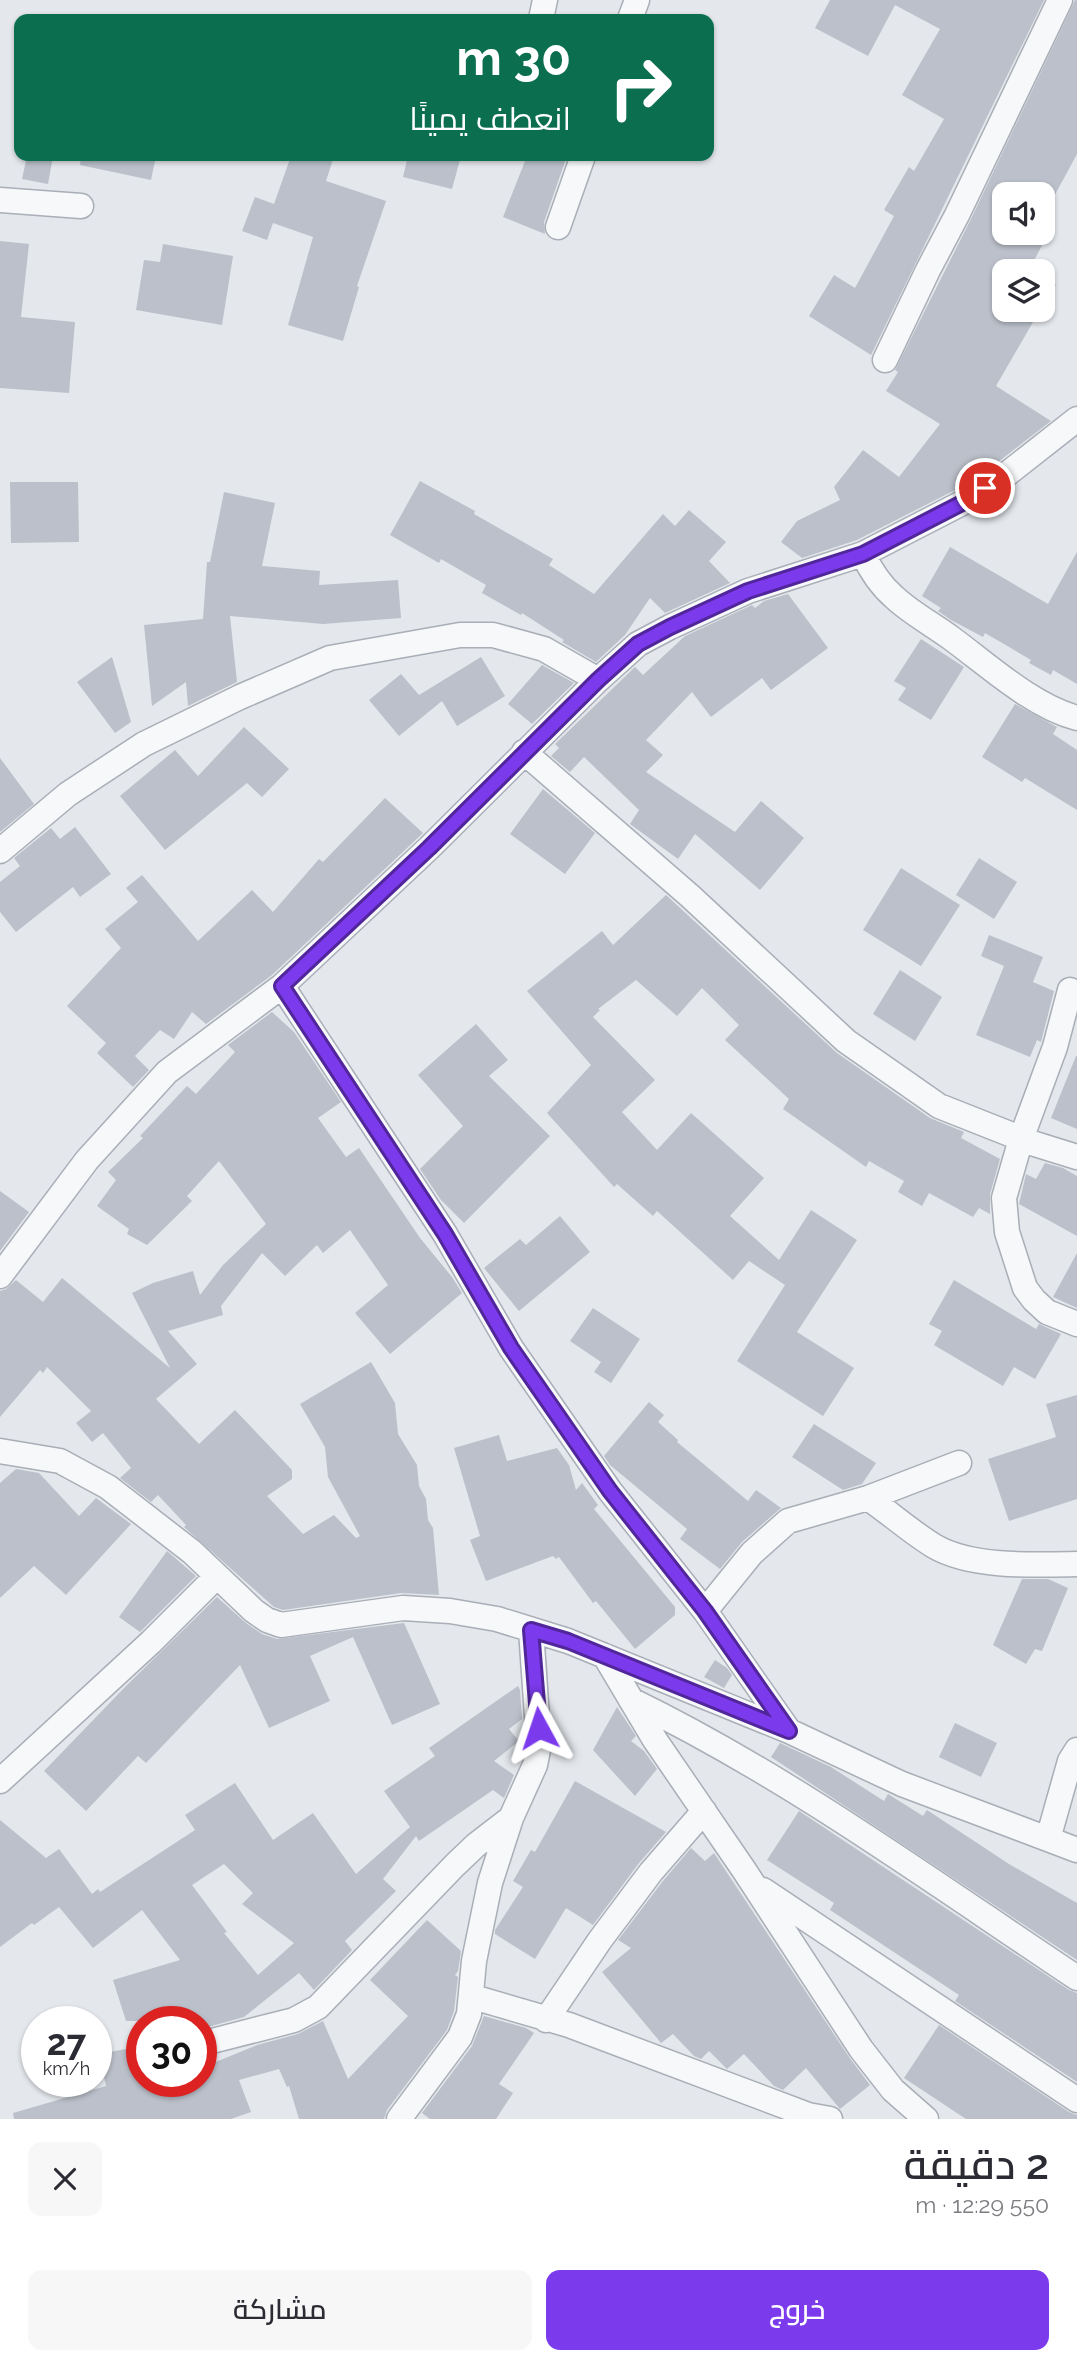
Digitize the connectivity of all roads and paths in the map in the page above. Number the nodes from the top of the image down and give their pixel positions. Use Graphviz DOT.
graph roads {
  1 [pos="1060,0"];
  2 [pos="581,161"];
  3 [pos="0,200"];
  4 [pos="81,206"];
  5 [pos="558,227"];
  6 [pos="885,360"];
  7 [pos="1077,419"];
  8 [pos="863,554"];
  9 [pos="598,680"];
  10 [pos="1077,718"];
  11 [pos="524,752"];
  12 [pos="0,851"];
  13 [pos="282,986"];
  14 [pos="1070,990"];
  15 [pos="1021,1139"];
  16 [pos="1077,1157"];
  17 [pos="0,1276"];
  18 [pos="1077,1324"];
  19 [pos="0,1451"];
  20 [pos="959,1463"];
  21 [pos="868,1498"];
  22 [pos="1077,1564"];
  23 [pos="217,1576"];
  24 [pos="705,1611"];
  25 [pos="531,1630"];
  26 [pos="605,1656"];
  27 [pos="631,1700"];
  28 [pos="789,1731"];
  29 [pos="1077,1751"];
  30 [pos="0,1781"];
  31 [pos="704,1811"];
  32 [pos="511,1818"];
  33 [pos="1048,1839"];
  34 [pos="1077,1850"];
  35 [pos="753,1883"];
  36 [pos="1077,1978"];
  37 [pos="472,1997"];
  38 [pos="546,2020"];
  39 [pos="217,2040"];
  40 [pos="1077,2100"];
  41 [pos="400,2119"];
  42 [pos="830,2119"];
  43 [pos="926,2119"];
  1 -- 6 [label="street"];
  2 -- 5 [label="street"];
  3 -- 4 [label="street"];
  7 -- 8 [label="street"];
  8 -- 9 [label="street"];
  8 -- 10 [label="street"];
  9 -- 11 [label="street"];
  9 -- 12 [label="street"];
  11 -- 13 [label="street"];
  11 -- 15 [label="street"];
  13 -- 17 [label="street"];
  13 -- 24 [label="street"];
  14 -- 15 [label="street"];
  15 -- 16 [label="street"];
  15 -- 18 [label="street"];
  19 -- 23 [label="street"];
  20 -- 21 [label="street"];
  21 -- 22 [label="street"];
  21 -- 24 [label="street"];
  23 -- 25 [label="street"];
  23 -- 30 [label="street"];
  24 -- 28 [label="street"];
  25 -- 26 [label="street"];
  25 -- 32 [label="street"];
  26 -- 27 [label="street"];
  26 -- 28 [label="street"];
  27 -- 31 [label="street"];
  27 -- 36 [label="street"];
  28 -- 33 [label="street"];
  29 -- 33 [label="street"];
  31 -- 35 [label="street"];
  31 -- 38 [label="street"];
  32 -- 37 [label="street"];
  32 -- 39 [label="street"];
  33 -- 34 [label="street"];
  35 -- 40 [label="street"];
  35 -- 43 [label="street"];
  37 -- 38 [label="street"];
  37 -- 41 [label="street"];
  38 -- 42 [label="street"];
}
